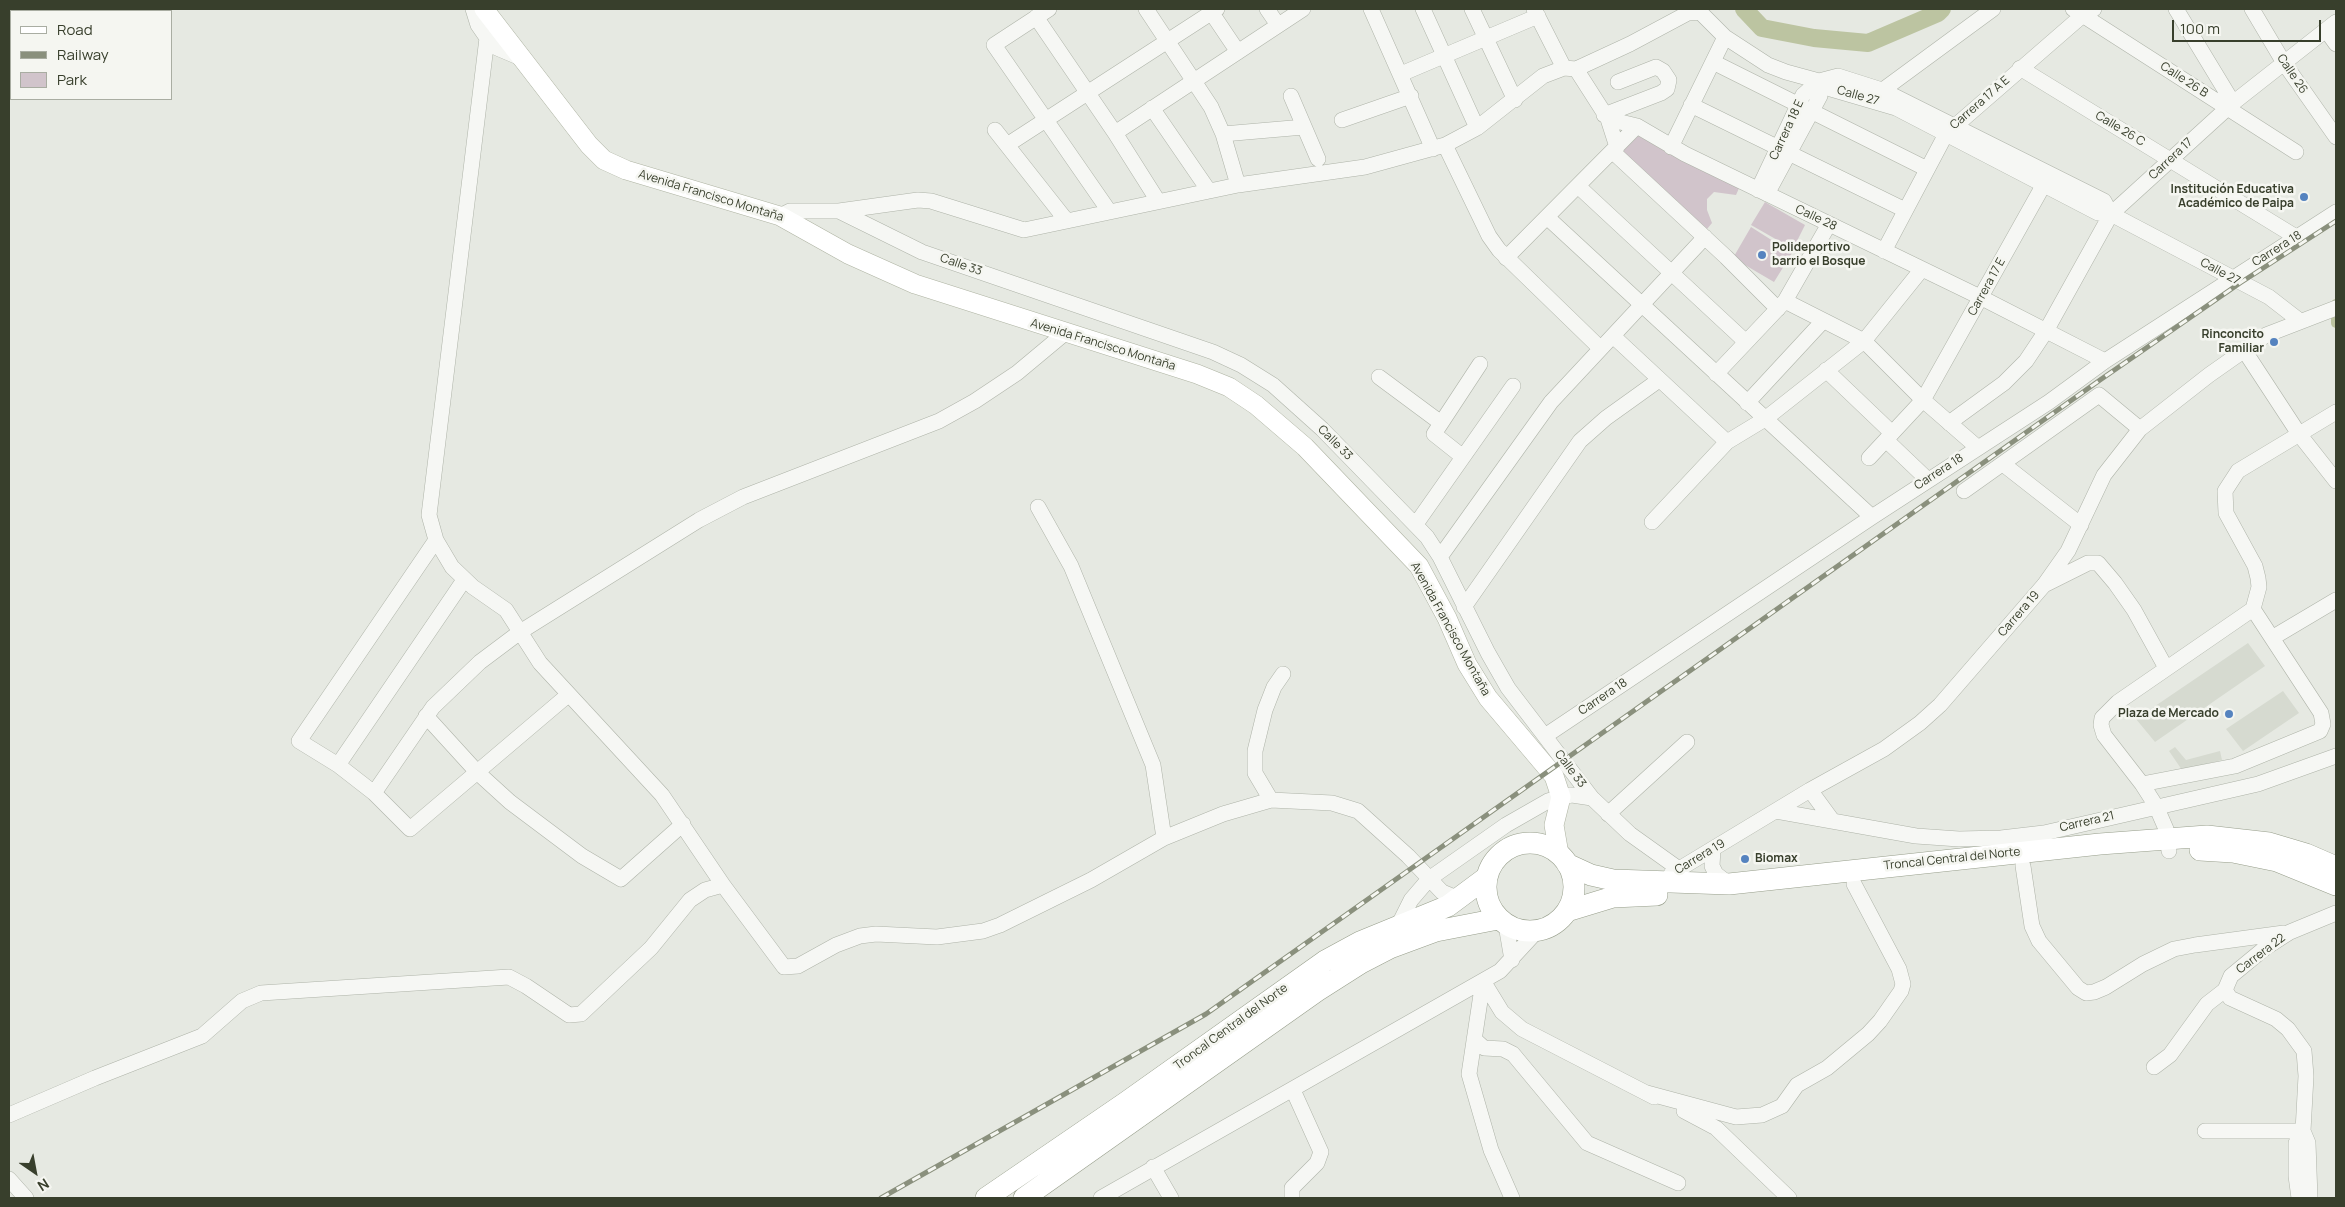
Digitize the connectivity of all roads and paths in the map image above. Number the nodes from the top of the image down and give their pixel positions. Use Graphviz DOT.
graph roads {
  1 [pos="473,9"];
  2 [pos="484,9"];
  3 [pos="1049,9"];
  4 [pos="1146,9"];
  5 [pos="1267,9"];
  6 [pos="1303,9"];
  7 [pos="1371,9"];
  8 [pos="1423,9"];
  9 [pos="1472,9"];
  10 [pos="1993,9"];
  11 [pos="2176,9"];
  12 [pos="2252,9"];
  13 [pos="1213,10"];
  14 [pos="2083,11"];
  15 [pos="1536,12"];
  16 [pos="1036,17"];
  17 [pos="1278,25"];
  18 [pos="2331,26"];
  19 [pos="1725,37"];
  20 [pos="487,38"];
  21 [pos="1486,39"];
  22 [pos="1168,41"];
  23 [pos="2336,44"];
  24 [pos="1238,52"];
  25 [pos="1445,57"];
  26 [pos="523,59"];
  27 [pos="1713,62"];
  28 [pos="2284,63"];
  29 [pos="2020,68"];
  30 [pos="1570,69"];
  31 [pos="1402,74"];
  32 [pos="1195,80"];
  33 [pos="1819,80"];
  34 [pos="1618,82"];
  35 [pos="1088,93"];
  36 [pos="1877,95"];
  37 [pos="1291,96"];
  38 [pos="1411,96"];
  39 [pos="1515,100"];
  40 [pos="1691,105"];
  41 [pos="2230,105"];
  42 [pos="1152,108"];
  43 [pos="1805,109"];
  44 [pos="1606,117"];
  45 [pos="1047,120"];
  46 [pos="1342,120"];
  47 [pos="1304,126"];
  48 [pos="1637,126"];
  49 [pos="1477,128"];
  50 [pos="995,130"];
  51 [pos="1950,130"];
  52 [pos="1115,133"];
  53 [pos="1223,134"];
  54 [pos="2336,137"];
  55 [pos="1008,145"];
  56 [pos="1439,147"];
  57 [pos="1671,147"];
  58 [pos="1615,150"];
  59 [pos="1784,150"];
  60 [pos="2296,152"];
  61 [pos="1318,159"];
  62 [pos="2170,160"];
  63 [pos="1927,169"];
  64 [pos="2047,180"];
  65 [pos="1238,185"];
  66 [pos="1579,187"];
  67 [pos="1209,191"];
  68 [pos="1763,192"];
  69 [pos="1158,201"];
  70 [pos="1906,210"];
  71 [pos="839,211"];
  72 [pos="1109,211"];
  73 [pos="2336,212"];
  74 [pos="2111,214"];
  75 [pos="780,216"];
  76 [pos="1548,218"];
  77 [pos="1066,220"];
  78 [pos="1829,224"];
  79 [pos="2296,237"];
  80 [pos="1705,238"];
  81 [pos="1884,251"];
  82 [pos="1506,258"];
  83 [pos="1922,269"];
  84 [pos="1672,273"];
  85 [pos="2232,278"];
  86 [pos="1982,298"];
  87 [pos="1782,305"];
  88 [pos="1642,306"];
  89 [pos="2336,308"];
  90 [pos="1823,321"];
  91 [pos="2300,321"];
  92 [pos="2046,331"];
  93 [pos="1065,333"];
  94 [pos="1613,336"];
  95 [pos="1864,341"];
  96 [pos="1746,342"];
  97 [pos="1600,348"];
  98 [pos="2244,350"];
  99 [pos="2105,361"];
  100 [pos="1480,364"];
  101 [pos="1826,370"];
  102 [pos="1716,374"];
  103 [pos="1379,377"];
  104 [pos="1660,380"];
  105 [pos="1513,386"];
  106 [pos="1922,400"];
  107 [pos="1747,403"];
  108 [pos="2336,412"];
  109 [pos="1765,418"];
  110 [pos="1441,423"];
  111 [pos="1950,424"];
  112 [pos="2140,428"];
  113 [pos="2299,434"];
  114 [pos="1889,436"];
  115 [pos="1727,442"];
  116 [pos="1977,447"];
  117 [pos="1463,457"];
  118 [pos="1870,458"];
  119 [pos="2003,464"];
  120 [pos="1928,480"];
  121 [pos="2336,481"];
  122 [pos="1964,491"];
  123 [pos="1038,507"];
  124 [pos="1872,517"];
  125 [pos="1652,522"];
  126 [pos="1416,524"];
  127 [pos="2081,525"];
  128 [pos="436,540"];
  129 [pos="1440,556"];
  130 [pos="464,580"];
  131 [pos="2044,586"];
  132 [pos="2336,600"];
  133 [pos="1464,606"];
  134 [pos="2253,609"];
  135 [pos="520,632"];
  136 [pos="2272,638"];
  137 [pos="2166,668"];
  138 [pos="1282,674"];
  139 [pos="568,695"];
  140 [pos="426,716"];
  141 [pos="1545,736"];
  142 [pos="1687,742"];
  143 [pos="2336,756"];
  144 [pos="338,765"];
  145 [pos="477,772"];
  146 [pos="2142,784"];
  147 [pos="1810,790"];
  148 [pos="374,793"];
  149 [pos="1561,797"];
  150 [pos="1592,798"];
  151 [pos="1270,800"];
  152 [pos="2156,806"];
  153 [pos="1776,811"];
  154 [pos="1608,814"];
  155 [pos="1832,820"];
  156 [pos="682,824"];
  157 [pos="1164,838"];
  158 [pos="2168,844"];
  159 [pos="1713,849"];
  160 [pos="1563,859"];
  161 [pos="2023,866"];
  162 [pos="2336,867"];
  163 [pos="1679,869"];
  164 [pos="1487,877"];
  165 [pos="1429,879"];
  166 [pos="1657,883"];
  167 [pos="1729,884"];
  168 [pos="1854,884"];
  169 [pos="723,885"];
  170 [pos="2336,885"];
  171 [pos="1459,899"];
  172 [pos="1567,911"];
  173 [pos="2336,913"];
  174 [pos="1502,922"];
  175 [pos="1398,926"];
  176 [pos="1537,931"];
  177 [pos="2290,932"];
  178 [pos="1512,960"];
  179 [pos="1483,981"];
  180 [pos="2225,990"];
  181 [pos="1474,1040"];
  182 [pos="2154,1067"];
  183 [pos="1293,1090"];
  184 [pos="1647,1093"];
  185 [pos="9,1115"];
  186 [pos="2205,1131"];
  187 [pos="2303,1131"];
  188 [pos="1153,1167"];
  189 [pos="9,1179"];
  190 [pos="1678,1183"];
  191 [pos="26,1198"];
  192 [pos="986,1198"];
  193 [pos="1024,1198"];
  194 [pos="1101,1198"];
  195 [pos="1171,1198"];
  196 [pos="1292,1198"];
  197 [pos="1512,1198"];
  198 [pos="1789,1198"];
  199 [pos="2299,1198"];
  200 [pos="2310,1198"];
  1 -- 20 [label="street"];
  2 -- 26 [label="main road, Avenida Francisco Montaña"];
  3 -- 16 [label="street"];
  4 -- 22 [label="street"];
  5 -- 17 [label="street"];
  6 -- 17 [label="street"];
  7 -- 31 [label="street"];
  8 -- 25 [label="street"];
  9 -- 21 [label="street"];
  10 -- 36 [label="street"];
  11 -- 41 [label="street"];
  12 -- 28 [label="street, Calle 26"];
  13 -- 22 [label="street"];
  13 -- 24 [label="street"];
  14 -- 29 [label="street, Carrera 17 A E"];
  14 -- 41 [label="street, Calle 26 B"];
  15 -- 21 [label="street"];
  15 -- 30 [label="street"];
  16 -- 35 [label="street"];
  16 -- 45 [label="street"];
  17 -- 24 [label="street"];
  18 -- 23 [label="street"];
  18 -- 28 [label="street, Carrera 17"];
  19 -- 27 [label="street"];
  19 -- 30 [label="street, Calle 27"];
  19 -- 33 [label="street, Calle 27"];
  20 -- 26 [label="street"];
  20 -- 128 [label="street"];
  21 -- 25 [label="street"];
  21 -- 39 [label="street"];
  22 -- 32 [label="street"];
  22 -- 35 [label="street"];
  24 -- 32 [label="street"];
  25 -- 31 [label="street"];
  25 -- 49 [label="street"];
  26 -- 75 [label="main road, Avenida Francisco Montaña"];
  27 -- 40 [label="street"];
  27 -- 43 [label="street"];
  28 -- 41 [label="street, Carrera 17"];
  28 -- 54 [label="street, Calle 26"];
  29 -- 51 [label="street, Carrera 17 A E"];
  29 -- 62 [label="street, Calle 26 C"];
  30 -- 39 [label="street, Calle 27"];
  30 -- 44 [label="street"];
  31 -- 38 [label="street"];
  32 -- 42 [label="street"];
  32 -- 53 [label="street"];
  33 -- 36 [label="street, Calle 27"];
  33 -- 43 [label="street, Carrera 18 E"];
  34 -- 44 [label="street"];
  35 -- 45 [label="street"];
  35 -- 52 [label="street"];
  36 -- 51 [label="street, Calle 27"];
  37 -- 47 [label="street"];
  38 -- 46 [label="street"];
  38 -- 56 [label="street"];
  39 -- 49 [label="street, Calle 27"];
  40 -- 57 [label="street"];
  40 -- 59 [label="street"];
  41 -- 60 [label="street, Calle 26 B"];
  41 -- 62 [label="street, Carrera 17"];
  42 -- 52 [label="street"];
  42 -- 67 [label="street"];
  43 -- 59 [label="street, Carrera 18 E"];
  43 -- 63 [label="street"];
  44 -- 48 [label="street, Calle 28"];
  44 -- 58 [label="street"];
  45 -- 55 [label="street"];
  45 -- 72 [label="street"];
  47 -- 53 [label="street"];
  47 -- 61 [label="street"];
  48 -- 57 [label="street, Calle 28"];
  48 -- 58 [label="street"];
  49 -- 56 [label="street, Calle 27"];
  50 -- 55 [label="street"];
  51 -- 63 [label="street, Carrera 17 A E"];
  51 -- 64 [label="street, Calle 27"];
  52 -- 69 [label="street"];
  53 -- 65 [label="street"];
  55 -- 77 [label="street"];
  56 -- 65 [label="street, Calle 27"];
  56 -- 82 [label="street"];
  57 -- 68 [label="street, Calle 28"];
  58 -- 66 [label="street"];
  58 -- 80 [label="street"];
  59 -- 68 [label="street, Carrera 18 E"];
  59 -- 70 [label="street"];
  62 -- 74 [label="street, Carrera 17"];
  62 -- 79 [label="street, Calle 26 C"];
  63 -- 70 [label="street, Carrera 17 A E"];
  64 -- 74 [label="street, Calle 27"];
  64 -- 86 [label="street, Carrera 17 E"];
  65 -- 67 [label="street, Calle 27"];
  66 -- 76 [label="street"];
  66 -- 84 [label="street"];
  67 -- 69 [label="street, Calle 27"];
  68 -- 78 [label="street, Calle 28"];
  69 -- 72 [label="street, Calle 27"];
  70 -- 81 [label="street, Carrera 17 A E"];
  71 -- 75 [label="street, Calle 27"];
  71 -- 77 [label="street, Calle 27"];
  71 -- 126 [label="street, Calle 33"];
  72 -- 77 [label="street, Calle 27"];
  73 -- 79 [label="street, Carrera 18"];
  74 -- 85 [label="street, Calle 27"];
  74 -- 92 [label="street, Carrera 17"];
  75 -- 93 [label="main road, Avenida Francisco Montaña"];
  76 -- 82 [label="street"];
  76 -- 88 [label="street"];
  78 -- 81 [label="street, Calle 28"];
  78 -- 87 [label="street"];
  79 -- 85 [label="street, Carrera 18"];
  80 -- 84 [label="street"];
  80 -- 87 [label="street"];
  81 -- 83 [label="street, Calle 28"];
  82 -- 97 [label="street"];
  83 -- 86 [label="street, Calle 28"];
  83 -- 95 [label="street"];
  84 -- 88 [label="street"];
  84 -- 96 [label="street"];
  85 -- 91 [label="street, Calle 27"];
  85 -- 99 [label="street, Carrera 18"];
  86 -- 92 [label="street, Calle 28"];
  86 -- 106 [label="street, Carrera 17 E"];
  87 -- 90 [label="street"];
  87 -- 96 [label="street"];
  88 -- 94 [label="street"];
  88 -- 102 [label="street"];
  89 -- 91 [label="street, Carrera 19"];
  90 -- 95 [label="street"];
  90 -- 107 [label="street"];
  91 -- 98 [label="street, Carrera 19"];
  92 -- 99 [label="street, Calle 28"];
  92 -- 111 [label="street, Carrera 17"];
  93 -- 135 [label="street"];
  93 -- 149 [label="main road, Avenida Francisco Montaña"];
  94 -- 97 [label="street"];
  94 -- 104 [label="street"];
  95 -- 101 [label="street"];
  95 -- 106 [label="street"];
  96 -- 102 [label="street"];
  97 -- 129 [label="street"];
  98 -- 112 [label="street, Carrera 19"];
  98 -- 113 [label="street"];
  99 -- 116 [label="street, Carrera 18"];
  100 -- 110 [label="street"];
  101 -- 109 [label="street"];
  101 -- 114 [label="street"];
  102 -- 107 [label="street"];
  103 -- 110 [label="street"];
  104 -- 115 [label="street"];
  104 -- 133 [label="street"];
  105 -- 117 [label="street"];
  106 -- 111 [label="street"];
  106 -- 114 [label="street, Carrera 17 E"];
  107 -- 109 [label="street"];
  108 -- 113 [label="street"];
  109 -- 115 [label="street"];
  109 -- 124 [label="street"];
  110 -- 117 [label="street"];
  111 -- 116 [label="street"];
  112 -- 119 [label="street"];
  112 -- 127 [label="street, Carrera 19"];
  113 -- 121 [label="street"];
  113 -- 134 [label="street"];
  114 -- 118 [label="street, Carrera 17 E"];
  114 -- 120 [label="street"];
  115 -- 125 [label="street"];
  116 -- 120 [label="street, Carrera 18"];
  117 -- 126 [label="street"];
  119 -- 122 [label="street"];
  119 -- 127 [label="street"];
  120 -- 124 [label="street, Carrera 18"];
  123 -- 157 [label="street"];
  124 -- 141 [label="street, Carrera 18"];
  126 -- 129 [label="street, Calle 33"];
  127 -- 131 [label="street, Carrera 19"];
  128 -- 130 [label="street"];
  128 -- 144 [label="street"];
  129 -- 133 [label="street, Calle 33"];
  130 -- 135 [label="street"];
  130 -- 144 [label="street"];
  131 -- 137 [label="street"];
  131 -- 147 [label="street, Carrera 19"];
  132 -- 136 [label="street"];
  133 -- 141 [label="street, Calle 33"];
  134 -- 136 [label="street"];
  134 -- 137 [label="street"];
  135 -- 139 [label="street"];
  135 -- 140 [label="street"];
  136 -- 146 [label="street"];
  137 -- 146 [label="street"];
  138 -- 151 [label="street"];
  139 -- 145 [label="street"];
  139 -- 156 [label="street"];
  140 -- 145 [label="street"];
  140 -- 148 [label="street"];
  141 -- 150 [label="street, Calle 33"];
  142 -- 154 [label="street"];
  143 -- 152 [label="street, Carrera 21"];
  144 -- 148 [label="street"];
  145 -- 148 [label="street"];
  145 -- 156 [label="street"];
  146 -- 152 [label="street"];
  147 -- 153 [label="street, Carrera 19"];
  147 -- 155 [label="street"];
  149 -- 150 [label="street"];
  149 -- 160 [label="main road"];
  149 -- 165 [label="street"];
  150 -- 154 [label="street, Calle 33"];
  151 -- 157 [label="street"];
  151 -- 165 [label="street"];
  152 -- 155 [label="street, Carrera 21"];
  152 -- 158 [label="street"];
  153 -- 155 [label="street, Carrera 21"];
  153 -- 159 [label="street, Carrera 19"];
  154 -- 163 [label="street, Calle 33"];
  156 -- 169 [label="street"];
  157 -- 169 [label="street"];
  158 -- 161 [label="highway, Troncal Central del Norte"];
  158 -- 162 [label="highway, Troncal Central del Norte"];
  158 -- 167 [label="highway, Troncal Central del Norte"];
  158 -- 170 [label="highway, Troncal Central del Norte"];
  159 -- 163 [label="street, Carrera 19"];
  159 -- 167 [label="street"];
  160 -- 164 [label="highway"];
  160 -- 166 [label="highway, Troncal Central del Norte"];
  160 -- 172 [label="highway"];
  161 -- 168 [label="highway, Troncal Central del Norte"];
  161 -- 177 [label="street"];
  163 -- 166 [label="street, Carrera 19"];
  164 -- 171 [label="highway, Troncal Central del Norte"];
  164 -- 174 [label="highway"];
  165 -- 171 [label="street"];
  165 -- 175 [label="street"];
  166 -- 167 [label="highway, Troncal Central del Norte"];
  168 -- 172 [label="highway, Troncal Central del Norte"];
  168 -- 184 [label="street"];
  169 -- 185 [label="street"];
  171 -- 175 [label="highway, Troncal Central del Norte"];
  172 -- 176 [label="highway"];
  173 -- 177 [label="street, Carrera 22"];
  174 -- 176 [label="highway"];
  174 -- 178 [label="street"];
  174 -- 193 [label="highway, Troncal Central del Norte"];
  175 -- 192 [label="highway, Troncal Central del Norte"];
  176 -- 178 [label="street"];
  177 -- 180 [label="street, Carrera 22"];
  178 -- 179 [label="street"];
  179 -- 181 [label="street"];
  179 -- 183 [label="street"];
  179 -- 184 [label="street"];
  180 -- 182 [label="street, Carrera 22"];
  180 -- 187 [label="street"];
  181 -- 190 [label="street"];
  181 -- 197 [label="street"];
  183 -- 188 [label="street"];
  183 -- 196 [label="street"];
  184 -- 198 [label="street"];
  186 -- 187 [label="street"];
  187 -- 199 [label="street"];
  187 -- 200 [label="street"];
  188 -- 194 [label="street"];
  188 -- 195 [label="street"];
  189 -- 191 [label="street"];
}
